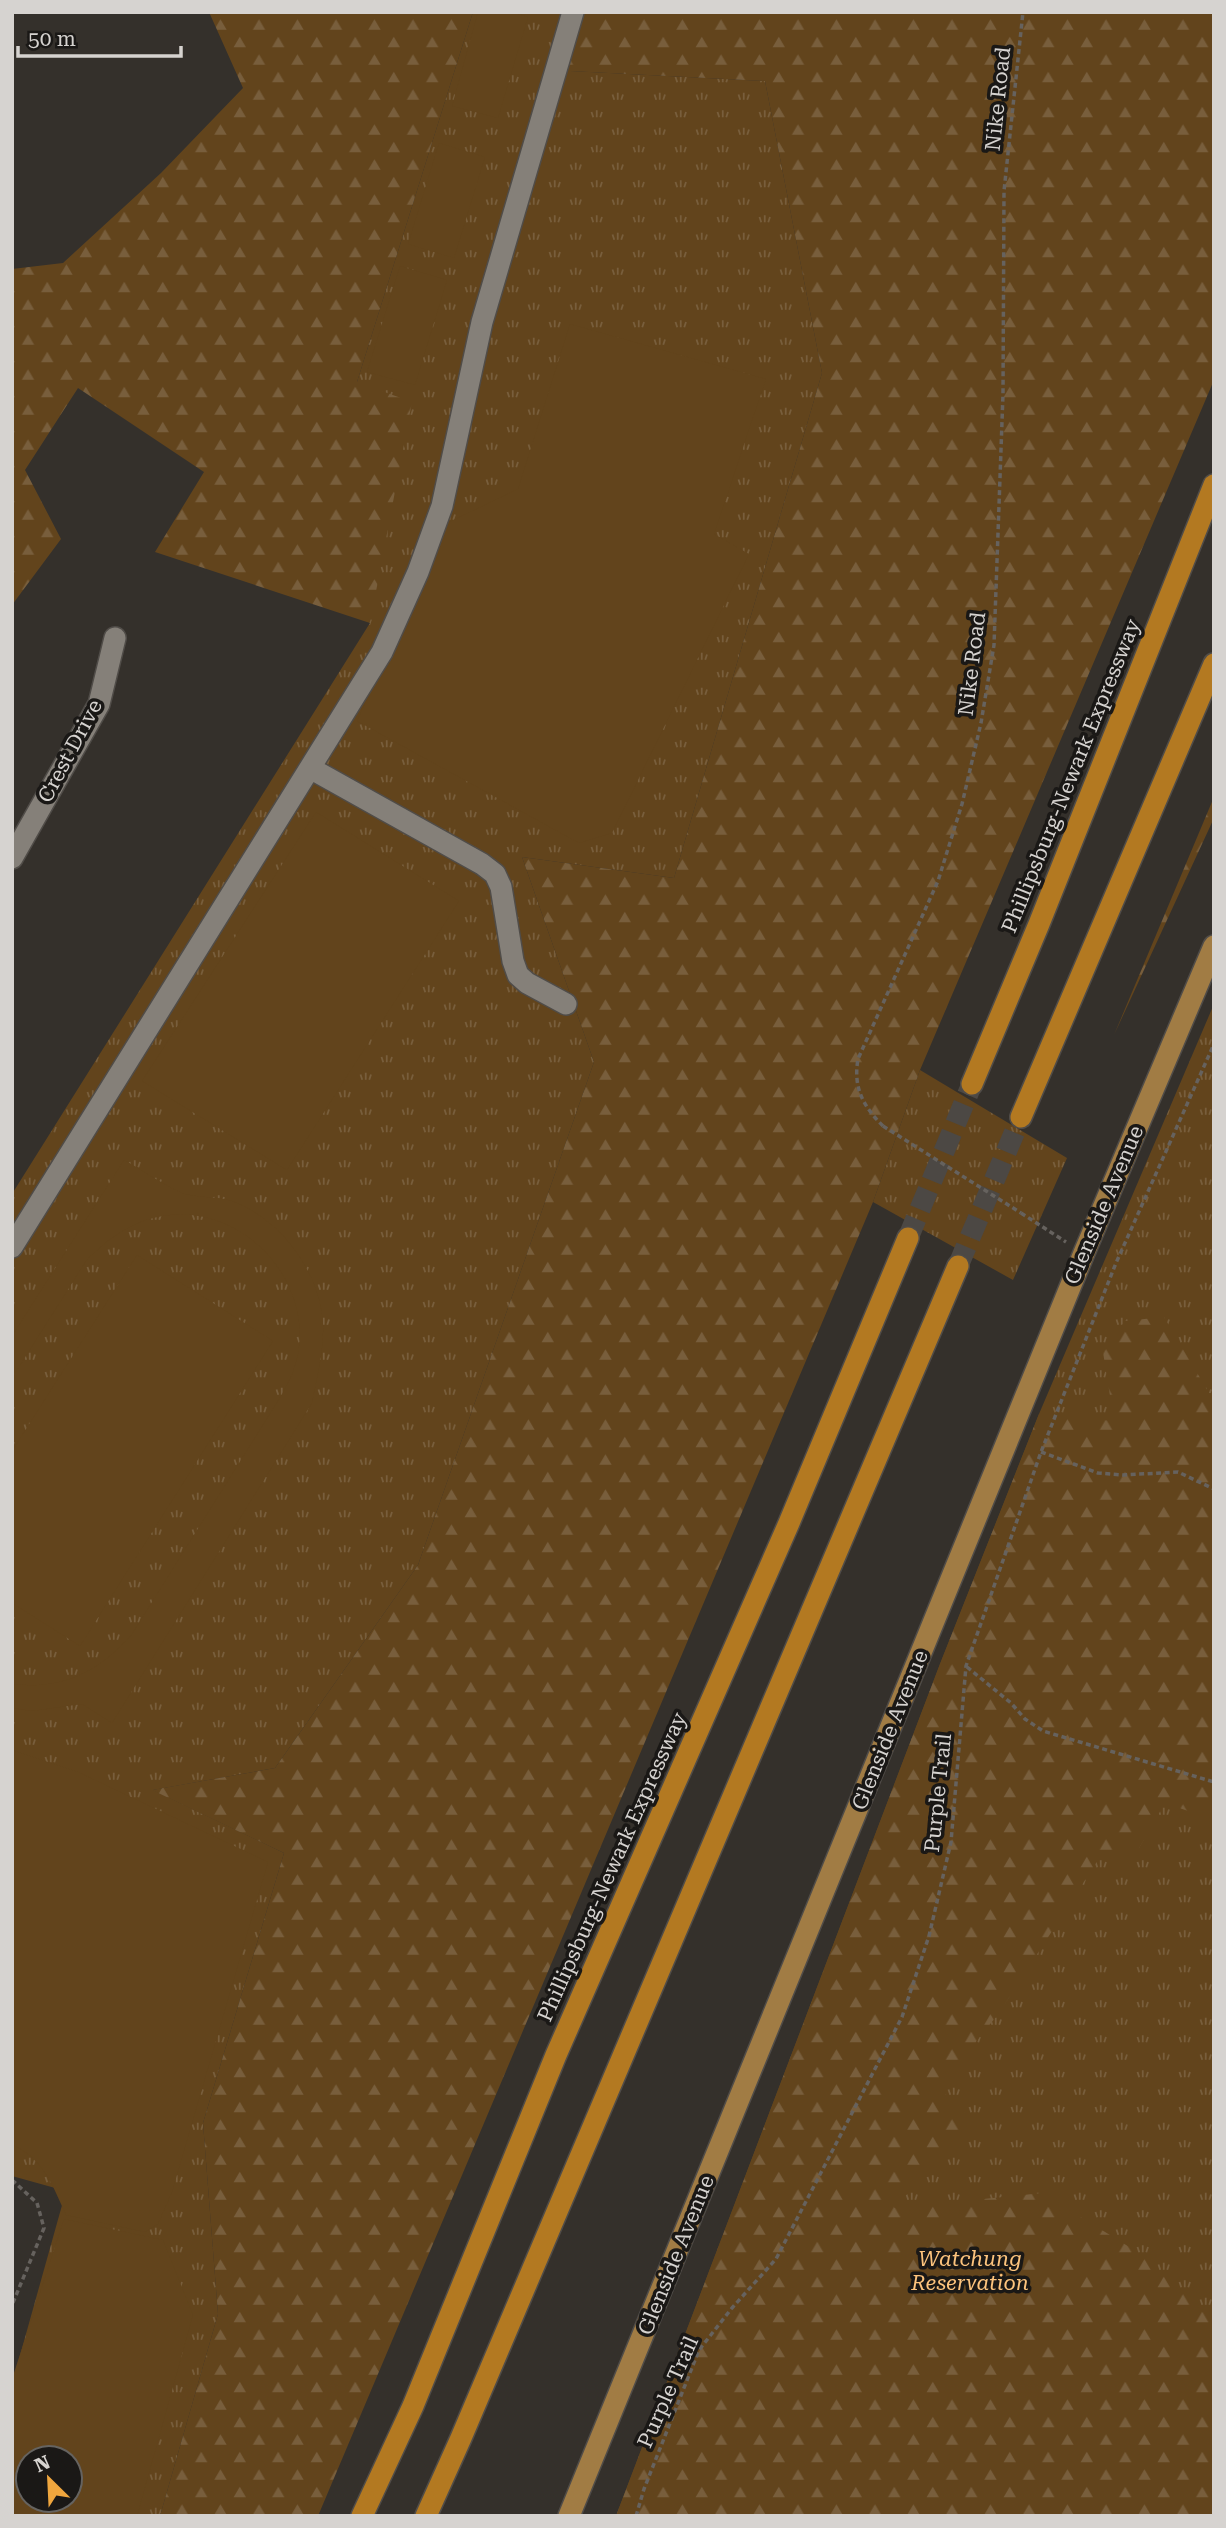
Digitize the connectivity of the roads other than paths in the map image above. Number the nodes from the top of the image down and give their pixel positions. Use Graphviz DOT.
graph roads {
  1 [pos="573,12"];
  2 [pos="1214,485"];
  3 [pos="115,638"];
  4 [pos="1214,664"];
  5 [pos="310,768"];
  6 [pos="12,858"];
  7 [pos="1214,946"];
  8 [pos="566,1004"];
  9 [pos="972,1084"];
  10 [pos="1021,1117"];
  11 [pos="908,1238"];
  12 [pos="12,1247"];
  13 [pos="958,1266"];
  14 [pos="362,2516"];
  15 [pos="426,2516"];
  16 [pos="569,2516"];
  1 -- 5 [label="street"];
  2 -- 9 [label="highway, Phillipsburg-Newark Expressway"];
  3 -- 6 [label="street, Crest Drive"];
  4 -- 10 [label="highway"];
  5 -- 8 [label="street"];
  5 -- 12 [label="street"];
  7 -- 16 [label="main road, Glenside Avenue"];
  11 -- 14 [label="highway, Phillipsburg-Newark Expressway"];
  13 -- 15 [label="highway"];
}
